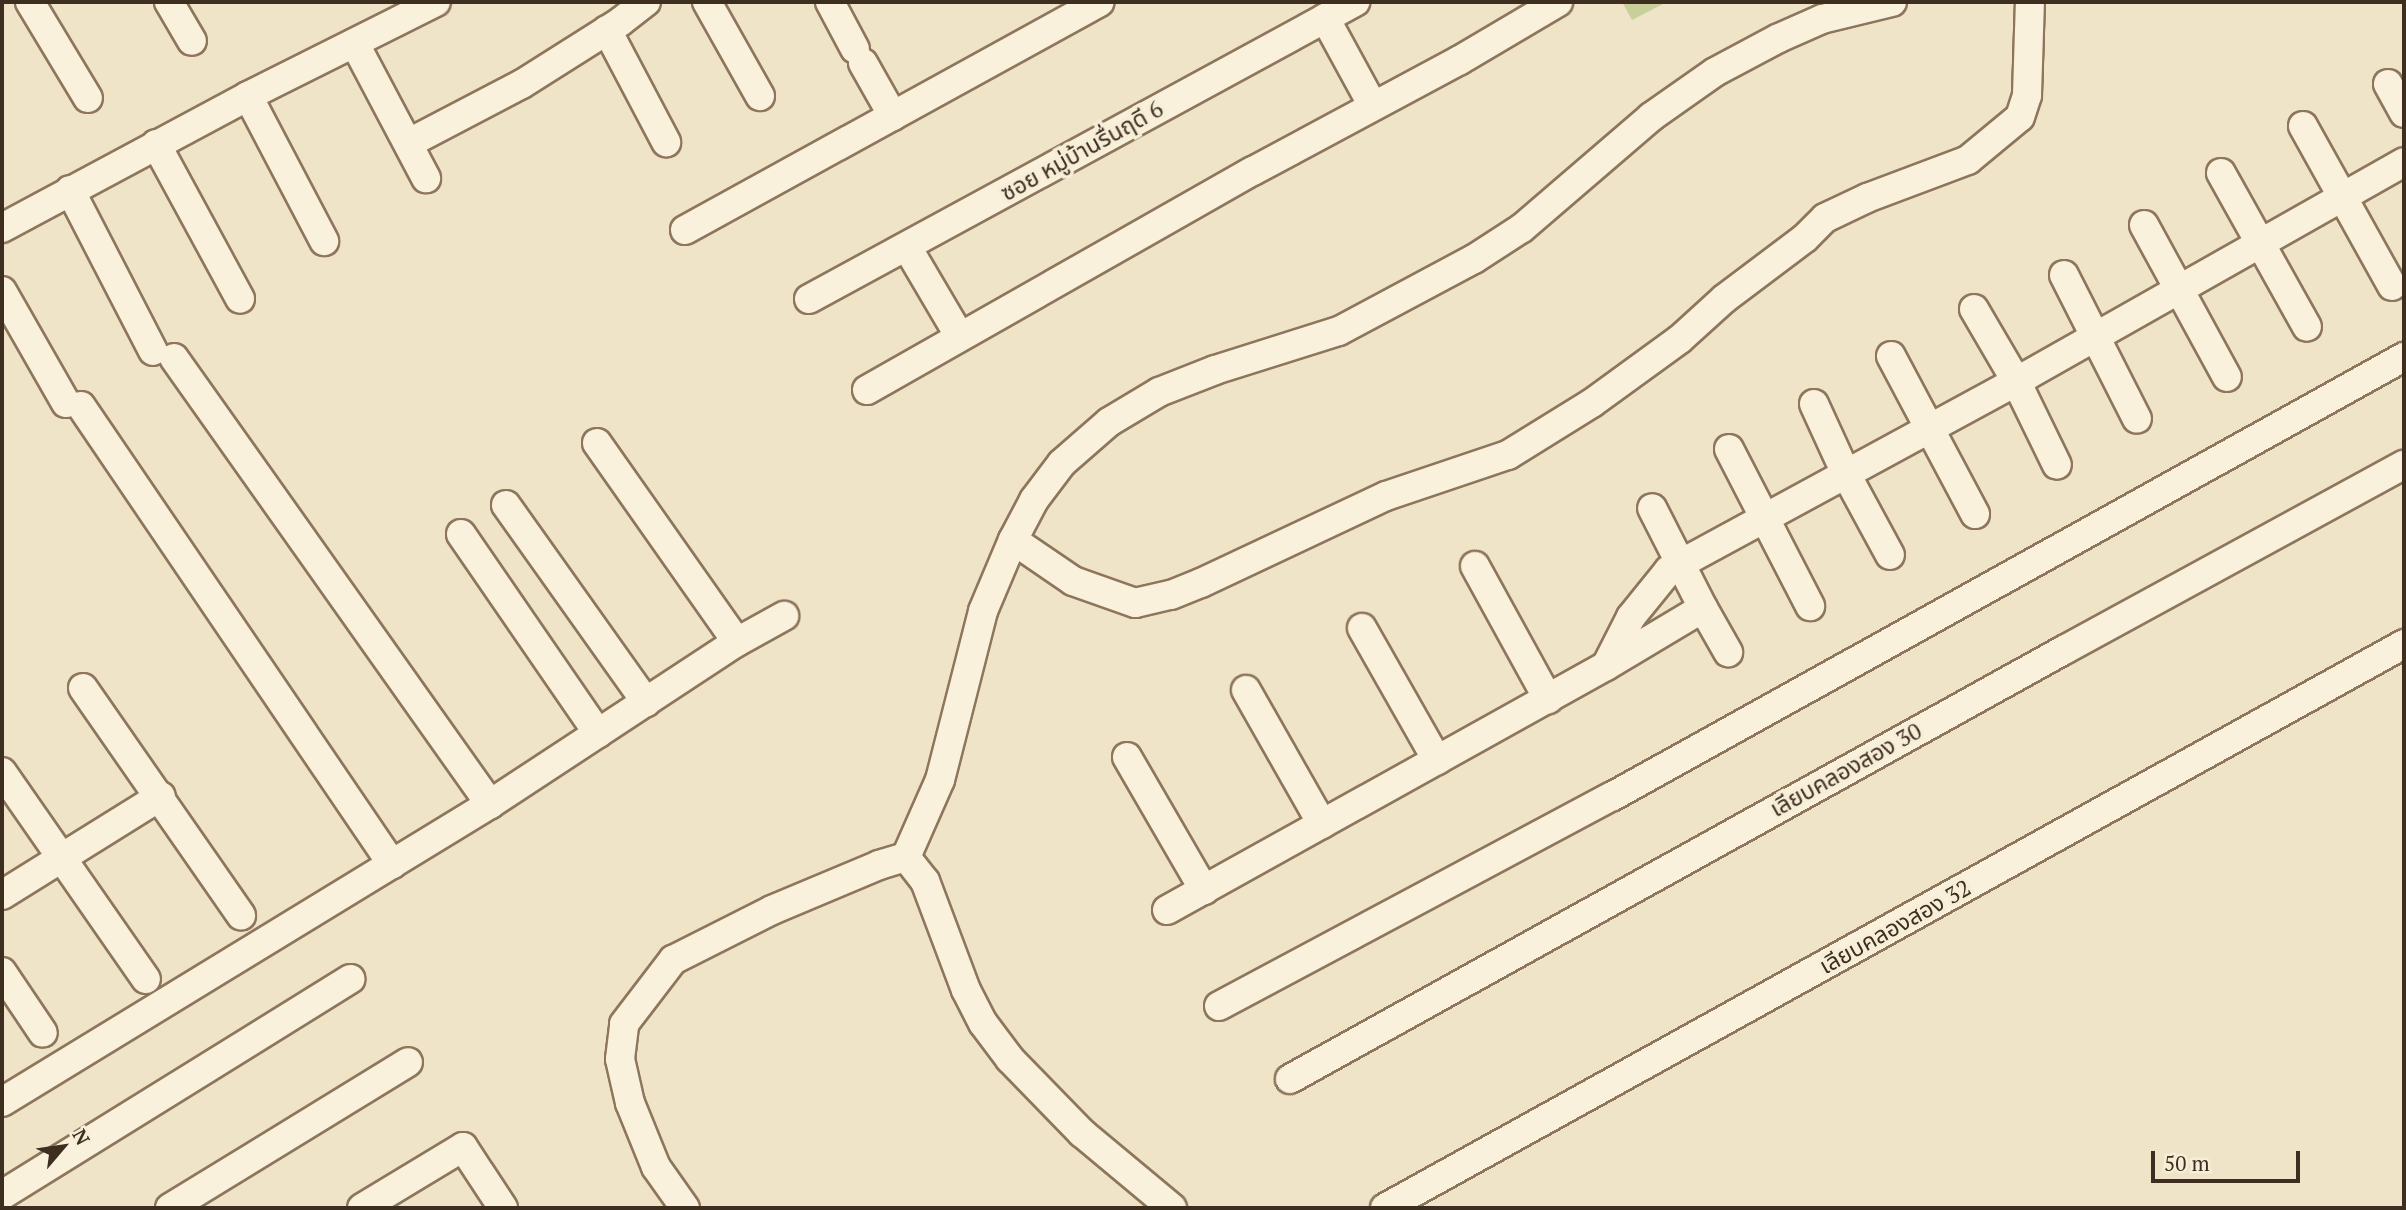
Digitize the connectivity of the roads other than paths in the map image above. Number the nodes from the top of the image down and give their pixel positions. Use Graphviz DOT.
graph roads {
  1 [pos="30,2"];
  2 [pos="169,2"];
  3 [pos="436,2"];
  4 [pos="646,2"];
  5 [pos="707,2"];
  6 [pos="830,2"];
  7 [pos="1099,2"];
  8 [pos="1354,2"];
  9 [pos="1558,2"];
  10 [pos="1892,2"];
  11 [pos="2030,2"];
  12 [pos="1325,18"];
  13 [pos="607,30"];
  14 [pos="192,41"];
  15 [pos="355,44"];
  16 [pos="2388,84"];
  17 [pos="248,96"];
  18 [pos="760,96"];
  19 [pos="88,98"];
  20 [pos="1373,106"];
  21 [pos="2404,113"];
  22 [pos="893,116"];
  23 [pos="2304,126"];
  24 [pos="666,142"];
  25 [pos="409,143"];
  26 [pos="156,144"];
  27 [pos="2404,162"];
  28 [pos="2221,173"];
  29 [pos="426,178"];
  30 [pos="70,190"];
  31 [pos="2344,196"];
  32 [pos="2144,225"];
  33 [pos="2,229"];
  34 [pos="685,230"];
  35 [pos="324,241"];
  36 [pos="2261,243"];
  37 [pos="907,247"];
  38 [pos="2064,275"];
  39 [pos="2392,286"];
  40 [pos="2181,288"];
  41 [pos="2,291"];
  42 [pos="240,299"];
  43 [pos="809,299"];
  44 [pos="1974,309"];
  45 [pos="2307,327"];
  46 [pos="2096,336"];
  47 [pos="960,337"];
  48 [pos="1891,356"];
  49 [pos="2404,357"];
  50 [pos="2227,377"];
  51 [pos="2016,381"];
  52 [pos="867,390"];
  53 [pos="1814,404"];
  54 [pos="2137,419"];
  55 [pos="1931,427"];
  56 [pos="597,443"];
  57 [pos="1729,449"];
  58 [pos="2057,465"];
  59 [pos="2404,465"];
  60 [pos="1846,474"];
  61 [pos="506,505"];
  62 [pos="1652,508"];
  63 [pos="1975,514"];
  64 [pos="1765,517"];
  65 [pos="461,534"];
  66 [pos="1013,540"];
  67 [pos="1890,555"];
  68 [pos="1681,563"];
  69 [pos="1475,566"];
  70 [pos="1810,606"];
  71 [pos="1703,608"];
  72 [pos="784,616"];
  73 [pos="1362,628"];
  74 [pos="737,642"];
  75 [pos="2404,643"];
  76 [pos="1728,652"];
  77 [pos="1606,666"];
  78 [pos="83,688"];
  79 [pos="1246,690"];
  80 [pos="1548,699"];
  81 [pos="646,702"];
  82 [pos="598,733"];
  83 [pos="1127,757"];
  84 [pos="1437,760"];
  85 [pos="2,772"];
  86 [pos="161,796"];
  87 [pos="490,804"];
  88 [pos="1322,824"];
  89 [pos="906,857"];
  90 [pos="62,858"];
  91 [pos="392,864"];
  92 [pos="1204,890"];
  93 [pos="2,895"];
  94 [pos="1167,911"];
  95 [pos="241,915"];
  96 [pos="2,972"];
  97 [pos="146,979"];
  98 [pos="350,979"];
  99 [pos="1219,1006"];
  100 [pos="43,1033"];
  101 [pos="408,1062"];
  102 [pos="1290,1079"];
  103 [pos="2,1102"];
  104 [pos="9,1192"];
  105 [pos="370,1206"];
  106 [pos="170,1208"];
  107 [pos="503,1208"];
  108 [pos="685,1208"];
  109 [pos="1172,1208"];
  110 [pos="1385,1208"];
  1 -- 19 [label="street"];
  2 -- 14 [label="street"];
  3 -- 15 [label="street"];
  4 -- 13 [label="street"];
  5 -- 18 [label="street"];
  6 -- 22 [label="street"];
  7 -- 22 [label="street"];
  8 -- 12 [label="street, ซอย หมู่บ้านรื่นฤดี 6"];
  9 -- 20 [label="street"];
  10 -- 66 [label="street"];
  11 -- 66 [label="street"];
  12 -- 20 [label="street"];
  12 -- 37 [label="street, ซอย หมู่บ้านรื่นฤดี 6"];
  13 -- 24 [label="street"];
  13 -- 25 [label="street"];
  15 -- 17 [label="street"];
  15 -- 25 [label="street"];
  16 -- 21 [label="street"];
  17 -- 26 [label="street"];
  17 -- 35 [label="street"];
  20 -- 47 [label="street"];
  22 -- 34 [label="street"];
  23 -- 31 [label="street"];
  25 -- 29 [label="street"];
  26 -- 30 [label="street"];
  26 -- 42 [label="street"];
  27 -- 31 [label="street"];
  28 -- 36 [label="street"];
  30 -- 33 [label="street"];
  30 -- 87 [label="street"];
  31 -- 36 [label="street"];
  31 -- 39 [label="street"];
  32 -- 40 [label="street"];
  36 -- 40 [label="street"];
  36 -- 45 [label="street"];
  37 -- 43 [label="street, ซอย หมู่บ้านรื่นฤดี 6"];
  37 -- 47 [label="street"];
  38 -- 46 [label="street"];
  40 -- 46 [label="street"];
  40 -- 50 [label="street"];
  41 -- 91 [label="street"];
  44 -- 51 [label="street"];
  46 -- 51 [label="street"];
  46 -- 54 [label="street"];
  47 -- 52 [label="street"];
  48 -- 55 [label="street"];
  49 -- 99 [label="street"];
  51 -- 55 [label="street"];
  51 -- 58 [label="street"];
  53 -- 60 [label="street"];
  55 -- 60 [label="street"];
  55 -- 63 [label="street"];
  56 -- 74 [label="street"];
  57 -- 64 [label="street"];
  59 -- 102 [label="street, เลียบคลองสอง 30"];
  60 -- 64 [label="street"];
  60 -- 67 [label="street"];
  61 -- 81 [label="street"];
  62 -- 68 [label="street"];
  64 -- 68 [label="street"];
  64 -- 70 [label="street"];
  65 -- 82 [label="street"];
  66 -- 89 [label="street"];
  68 -- 71 [label="street"];
  68 -- 77 [label="street"];
  69 -- 80 [label="street"];
  71 -- 76 [label="street"];
  71 -- 77 [label="street"];
  72 -- 74 [label="street"];
  73 -- 84 [label="street"];
  74 -- 81 [label="street"];
  75 -- 110 [label="street, เลียบคลองสอง 32"];
  77 -- 80 [label="street"];
  78 -- 86 [label="street"];
  79 -- 88 [label="street"];
  80 -- 84 [label="street"];
  81 -- 82 [label="street"];
  82 -- 87 [label="street"];
  83 -- 92 [label="street"];
  84 -- 88 [label="street"];
  85 -- 90 [label="street"];
  86 -- 90 [label="street"];
  86 -- 95 [label="street"];
  87 -- 91 [label="street"];
  88 -- 92 [label="street"];
  89 -- 108 [label="street"];
  89 -- 109 [label="street"];
  90 -- 93 [label="street"];
  90 -- 97 [label="street"];
  91 -- 103 [label="street"];
  92 -- 94 [label="street"];
  96 -- 100 [label="street"];
  98 -- 104 [label="street"];
  101 -- 106 [label="street"];
  105 -- 107 [label="street"];
}
